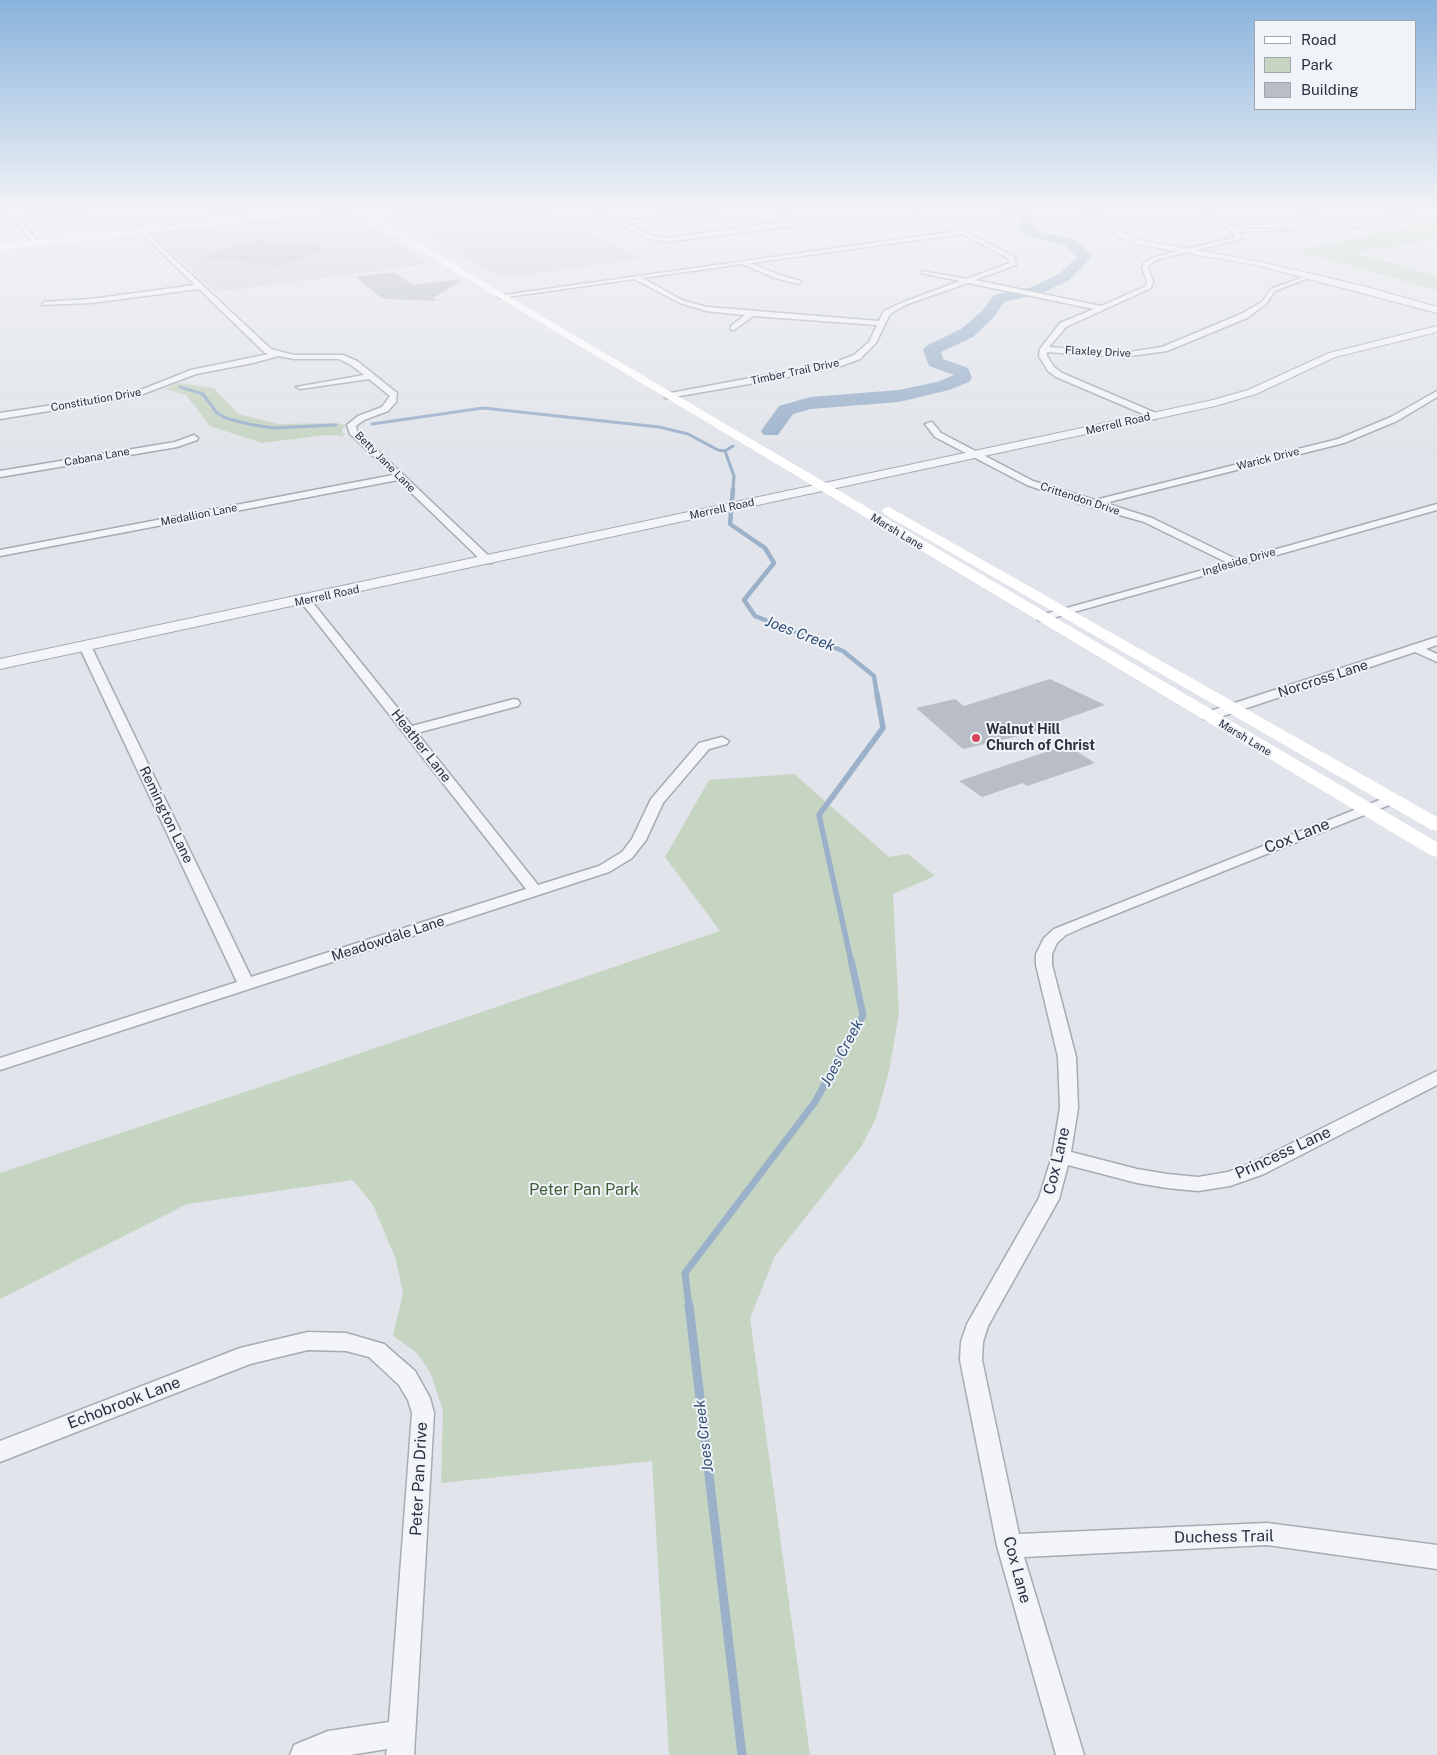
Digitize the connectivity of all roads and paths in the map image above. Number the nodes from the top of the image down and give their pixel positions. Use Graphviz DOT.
graph roads {
  1 [pos="154,293"];
  2 [pos="206,293"];
  3 [pos="495,293"];
  4 [pos="525,293"];
  5 [pos="665,293"];
  6 [pos="935,293"];
  7 [pos="1028,293"];
  8 [pos="1136,293"];
  9 [pos="1271,293"];
  10 [pos="1374,293"];
  11 [pos="517,294"];
  12 [pos="500,296"];
  13 [pos="44,304"];
  14 [pos="1102,308"];
  15 [pos="1437,310"];
  16 [pos="751,314"];
  17 [pos="880,323"];
  18 [pos="734,328"];
  19 [pos="1437,330"];
  20 [pos="592,337"];
  21 [pos="574,340"];
  22 [pos="1044,349"];
  23 [pos="350,352"];
  24 [pos="276,354"];
  25 [pos="340,357"];
  26 [pos="370,376"];
  27 [pos="300,387"];
  28 [pos="1437,393"];
  29 [pos="688,394"];
  30 [pos="668,396"];
  31 [pos="0,416"];
  32 [pos="1155,416"];
  33 [pos="929,424"];
  34 [pos="758,435"];
  35 [pos="194,438"];
  36 [pos="974,454"];
  37 [pos="0,474"];
  38 [pos="398,477"];
  39 [pos="823,480"];
  40 [pos="841,483"];
  41 [pos="1091,504"];
  42 [pos="1437,507"];
  43 [pos="0,553"];
  44 [pos="488,561"];
  45 [pos="1237,563"];
  46 [pos="305,600"];
  47 [pos="1064,611"];
  48 [pos="1042,618"];
  49 [pos="1437,640"];
  50 [pos="84,646"];
  51 [pos="1415,648"];
  52 [pos="1437,658"];
  53 [pos="0,664"];
  54 [pos="514,703"];
  55 [pos="1234,708"];
  56 [pos="1208,716"];
  57 [pos="409,731"];
  58 [pos="722,741"];
  59 [pos="1392,799"];
  60 [pos="1366,809"];
  61 [pos="1437,825"];
  62 [pos="1437,851"];
  63 [pos="536,892"];
  64 [pos="246,985"];
  65 [pos="0,1064"];
  66 [pos="1437,1077"];
  67 [pos="1061,1156"];
  68 [pos="248,1355"];
  69 [pos="0,1452"];
  70 [pos="1009,1546"];
  71 [pos="1437,1556"];
  72 [pos="401,1744"];
  73 [pos="304,1755"];
  74 [pos="1070,1755"];
  1 -- 13 [label="street"];
  2 -- 24 [label="street, Betty Jane Lane"];
  3 -- 12 [label="main road, Marsh Lane"];
  4 -- 11 [label="street"];
  5 -- 16 [label="street"];
  6 -- 17 [label="street, Timber Trail Drive"];
  7 -- 14 [label="street"];
  8 -- 14 [label="street"];
  9 -- 22 [label="street, Flaxley Drive"];
  10 -- 15 [label="street"];
  11 -- 12 [label="street"];
  11 -- 20 [label="main road"];
  12 -- 21 [label="main road, Marsh Lane"];
  14 -- 22 [label="street"];
  16 -- 17 [label="street"];
  16 -- 18 [label="street"];
  17 -- 29 [label="street, Timber Trail Drive"];
  19 -- 32 [label="street, Merrell Road"];
  20 -- 21 [label="main road"];
  20 -- 29 [label="main road"];
  21 -- 30 [label="main road, Marsh Lane"];
  22 -- 32 [label="street"];
  23 -- 25 [label="street, Betty Jane Lane"];
  24 -- 25 [label="street, Betty Jane Lane"];
  24 -- 31 [label="street, Constitution Drive"];
  25 -- 26 [label="street, Betty Jane Lane"];
  26 -- 27 [label="street"];
  26 -- 38 [label="street, Betty Jane Lane"];
  28 -- 41 [label="street, Warick Drive"];
  29 -- 30 [label="street, Timber Trail Drive"];
  29 -- 34 [label="main road"];
  30 -- 39 [label="main road, Marsh Lane"];
  32 -- 36 [label="street, Merrell Road"];
  33 -- 36 [label="street, Crittendon Drive"];
  35 -- 37 [label="street, Cabana Lane"];
  36 -- 40 [label="street, Merrell Road"];
  36 -- 41 [label="street, Crittendon Drive"];
  38 -- 43 [label="street, Medallion Lane"];
  38 -- 44 [label="street, Betty Jane Lane"];
  39 -- 40 [label="street, Merrell Road"];
  39 -- 44 [label="street, Merrell Road"];
  39 -- 48 [label="main road, Marsh Lane"];
  40 -- 47 [label="main road, Marsh Lane"];
  41 -- 45 [label="street, Crittendon Drive"];
  42 -- 45 [label="street, Ingleside Drive"];
  44 -- 46 [label="street, Merrell Road"];
  45 -- 47 [label="street, Ingleside Drive"];
  46 -- 50 [label="street, Merrell Road"];
  46 -- 57 [label="street, Heather Lane"];
  47 -- 48 [label="street, Ingleside Drive"];
  47 -- 55 [label="main road, Marsh Lane"];
  48 -- 56 [label="main road, Marsh Lane"];
  49 -- 51 [label="street, Norcross Lane"];
  50 -- 53 [label="street, Merrell Road"];
  50 -- 64 [label="street, Remington Lane"];
  51 -- 52 [label="street"];
  51 -- 55 [label="street, Norcross Lane"];
  54 -- 57 [label="street"];
  55 -- 56 [label="street, Norcross Lane"];
  55 -- 59 [label="main road, Marsh Lane"];
  56 -- 60 [label="main road, Marsh Lane"];
  57 -- 63 [label="street, Heather Lane"];
  58 -- 63 [label="street, Meadowdale Lane"];
  59 -- 60 [label="street, Cox Lane"];
  59 -- 61 [label="main road, Marsh Lane"];
  60 -- 62 [label="main road, Marsh Lane"];
  60 -- 67 [label="street, Cox Lane"];
  63 -- 64 [label="street, Meadowdale Lane"];
  64 -- 65 [label="street, Meadowdale Lane"];
  66 -- 67 [label="street, Princess Lane"];
  67 -- 70 [label="street, Cox Lane"];
  68 -- 69 [label="street, Echobrook Lane"];
  68 -- 72 [label="street, Peter Pan Drive"];
  70 -- 71 [label="street, Duchess Trail"];
  70 -- 74 [label="street, Cox Lane"];
  72 -- 73 [label="street"];
}
